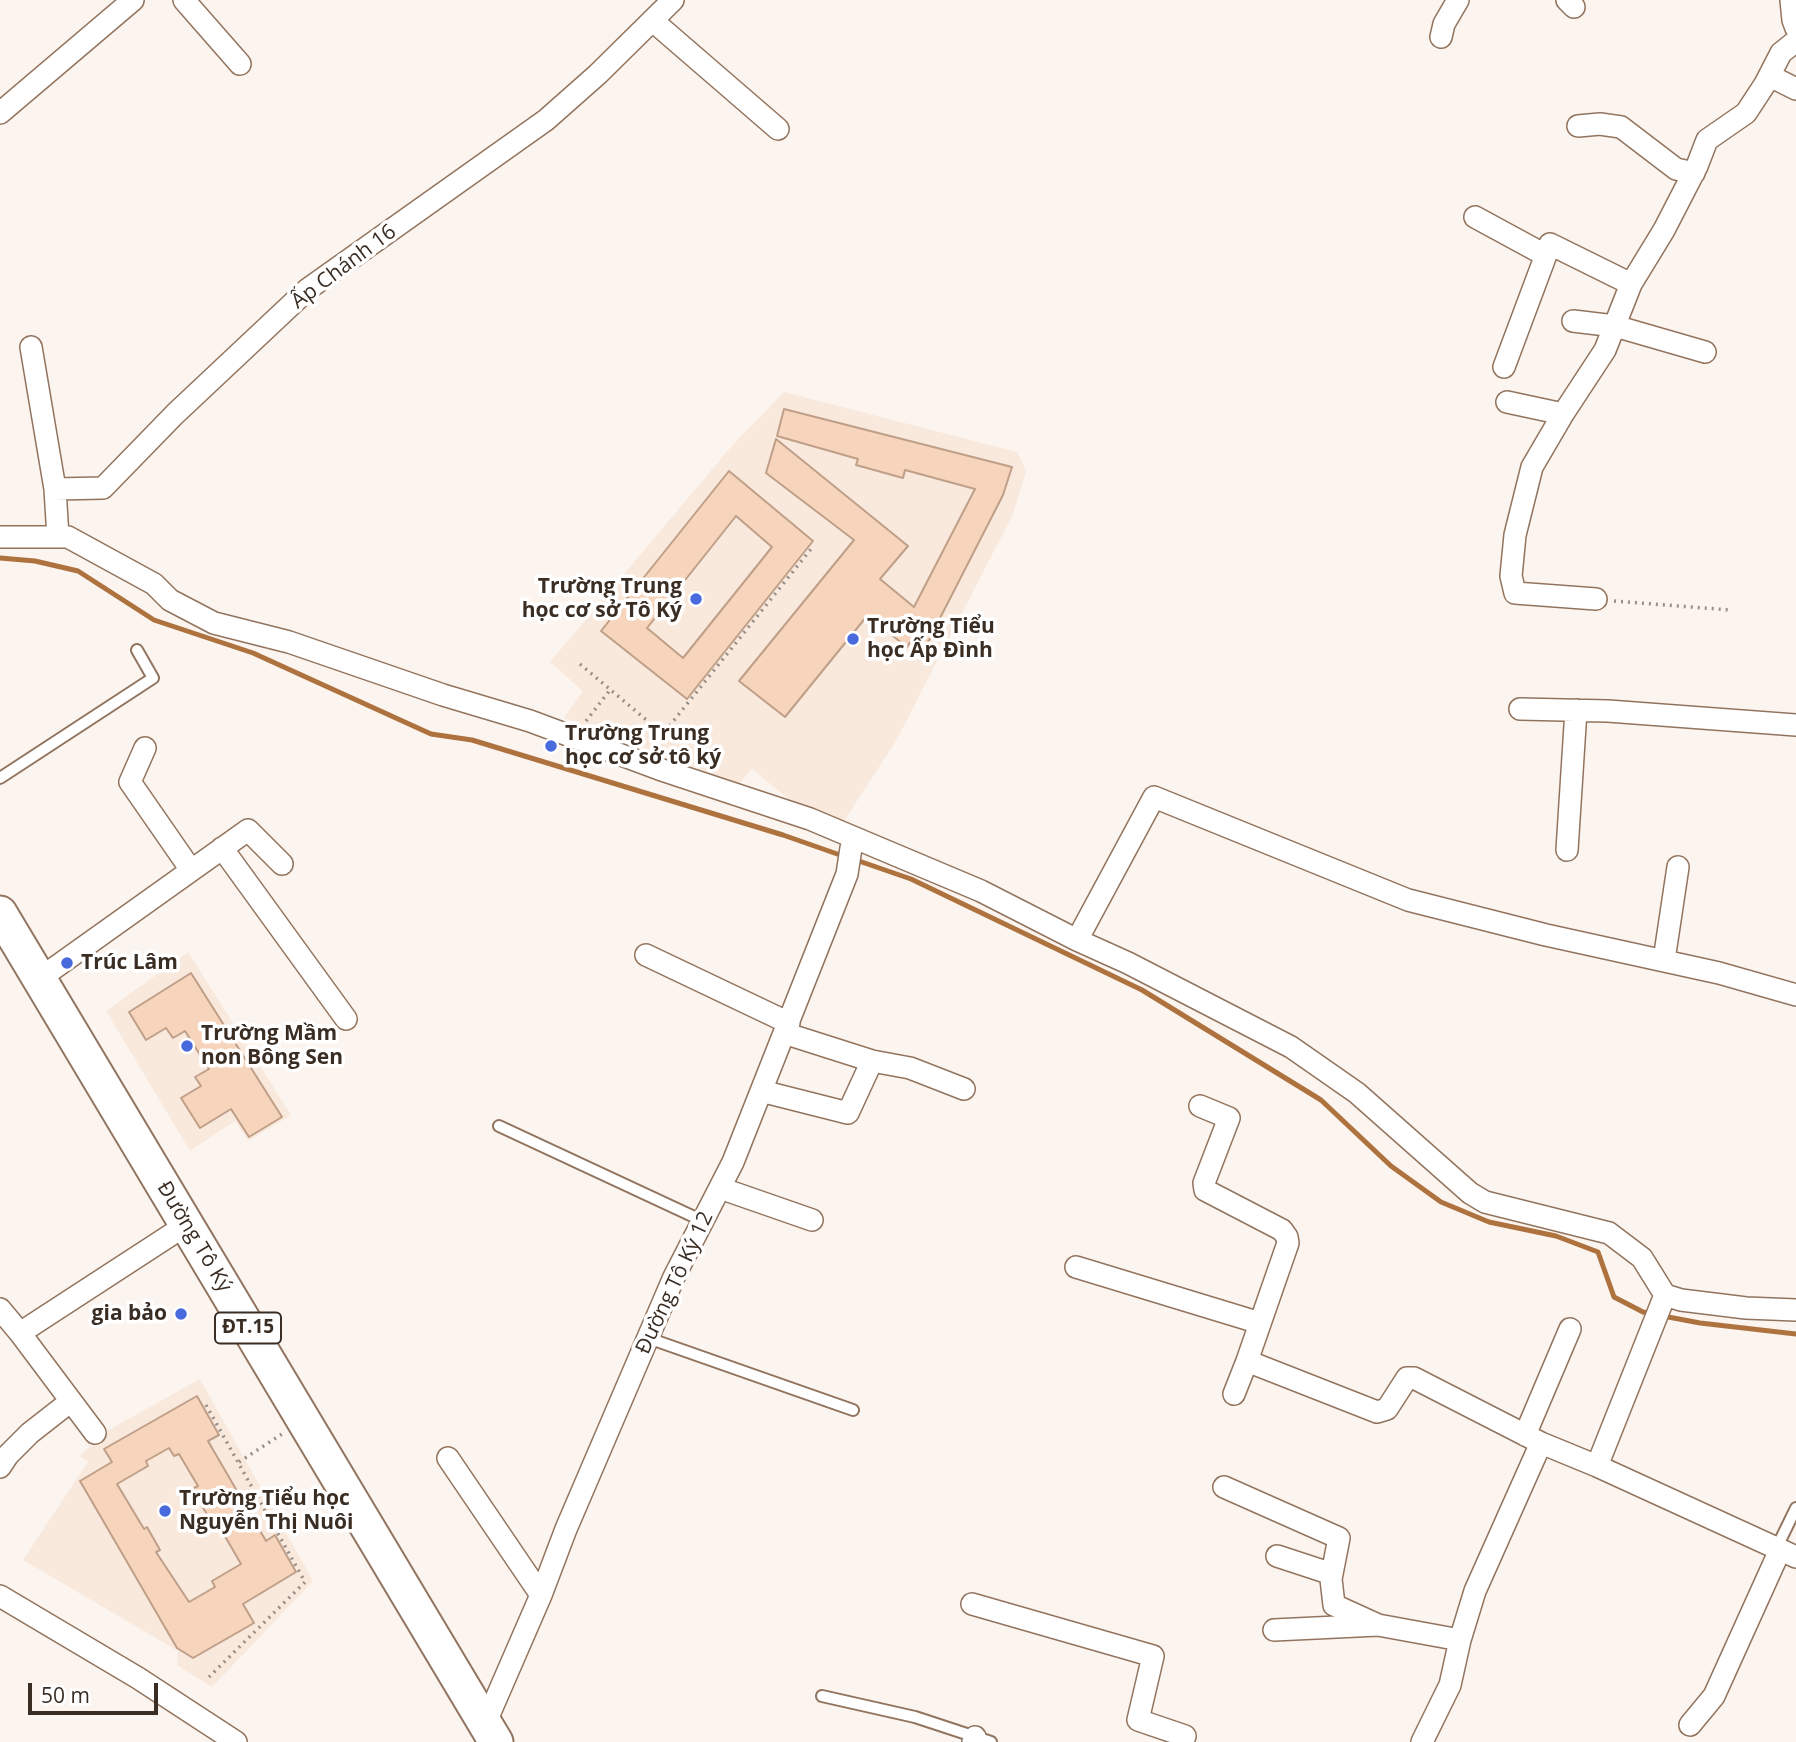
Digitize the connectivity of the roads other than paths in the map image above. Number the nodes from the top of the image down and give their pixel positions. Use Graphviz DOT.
graph roads {
  1 [pos="133,0"];
  2 [pos="184,0"];
  3 [pos="673,0"];
  4 [pos="1458,0"];
  5 [pos="1791,0"];
  6 [pos="653,21"];
  7 [pos="1796,28"];
  8 [pos="1441,37"];
  9 [pos="1796,41"];
  10 [pos="240,64"];
  11 [pos="1770,76"];
  12 [pos="1796,89"];
  13 [pos="0,113"];
  14 [pos="1578,126"];
  15 [pos="778,129"];
  16 [pos="1693,173"];
  17 [pos="1475,217"];
  18 [pos="1545,255"];
  19 [pos="1631,284"];
  20 [pos="1573,321"];
  21 [pos="1615,326"];
  22 [pos="31,347"];
  23 [pos="1705,352"];
  24 [pos="1504,367"];
  25 [pos="1507,402"];
  26 [pos="1563,414"];
  27 [pos="55,489"];
  28 [pos="0,537"];
  29 [pos="58,537"];
  30 [pos="1596,599"];
  31 [pos="137,650"];
  32 [pos="1520,709"];
  33 [pos="1576,710"];
  34 [pos="1796,725"];
  35 [pos="145,748"];
  36 [pos="0,778"];
  37 [pos="853,843"];
  38 [pos="222,848"];
  39 [pos="1567,850"];
  40 [pos="282,864"];
  41 [pos="1678,867"];
  42 [pos="191,870"];
  43 [pos="0,913"];
  44 [pos="1077,940"];
  45 [pos="0,950"];
  46 [pos="646,955"];
  47 [pos="1664,960"];
  48 [pos="39,979"];
  49 [pos="1796,995"];
  50 [pos="346,1019"];
  51 [pos="787,1028"];
  52 [pos="872,1061"];
  53 [pos="964,1089"];
  54 [pos="761,1091"];
  55 [pos="1200,1106"];
  56 [pos="499,1126"];
  57 [pos="720,1188"];
  58 [pos="813,1220"];
  59 [pos="703,1221"];
  60 [pos="178,1230"];
  61 [pos="1076,1267"];
  62 [pos="1660,1307"];
  63 [pos="0,1309"];
  64 [pos="1796,1310"];
  65 [pos="1260,1323"];
  66 [pos="1570,1329"];
  67 [pos="20,1333"];
  68 [pos="648,1338"];
  69 [pos="1247,1361"];
  70 [pos="1234,1394"];
  71 [pos="72,1401"];
  72 [pos="853,1410"];
  73 [pos="96,1433"];
  74 [pos="1533,1439"];
  75 [pos="448,1458"];
  76 [pos="0,1466"];
  77 [pos="1597,1466"];
  78 [pos="1224,1487"];
  79 [pos="1796,1508"];
  80 [pos="1784,1552"];
  81 [pos="1277,1556"];
  82 [pos="1332,1574"];
  83 [pos="541,1595"];
  84 [pos="0,1596"];
  85 [pos="972,1604"];
  86 [pos="1378,1625"];
  87 [pos="1274,1630"];
  88 [pos="1460,1640"];
  89 [pos="822,1696"];
  90 [pos="1690,1725"];
  91 [pos="485,1736"];
  92 [pos="980,1740"];
  93 [pos="236,1742"];
  94 [pos="1183,1742"];
  95 [pos="1422,1742"];
  1 -- 13 [label="street"];
  2 -- 10 [label="street"];
  3 -- 6 [label="street, Ấp Chánh 16"];
  4 -- 8 [label="street"];
  5 -- 7 [label="street"];
  6 -- 15 [label="street"];
  6 -- 27 [label="street, Ấp Chánh 16"];
  9 -- 11 [label="street"];
  11 -- 12 [label="street"];
  11 -- 16 [label="street"];
  14 -- 16 [label="street"];
  16 -- 19 [label="street"];
  17 -- 18 [label="street"];
  18 -- 19 [label="street"];
  18 -- 24 [label="street"];
  19 -- 21 [label="street"];
  20 -- 21 [label="street"];
  21 -- 23 [label="street"];
  21 -- 26 [label="street"];
  22 -- 27 [label="street"];
  25 -- 26 [label="street"];
  26 -- 30 [label="street"];
  27 -- 29 [label="street"];
  28 -- 29 [label="street"];
  29 -- 37 [label="street"];
  31 -- 36 [label="lane"];
  32 -- 33 [label="street"];
  33 -- 34 [label="street"];
  33 -- 39 [label="street"];
  35 -- 42 [label="street"];
  37 -- 44 [label="street"];
  37 -- 51 [label="street, Đường Tô Ký 12"];
  38 -- 40 [label="street"];
  38 -- 42 [label="street"];
  38 -- 50 [label="street"];
  41 -- 47 [label="street"];
  42 -- 48 [label="street"];
  43 -- 48 [label="main road, Đường Tô Ký / ĐT.15"];
  44 -- 47 [label="street"];
  44 -- 62 [label="street"];
  45 -- 60 [label="main road, Đường Tô Ký / ĐT.15"];
  46 -- 51 [label="street"];
  47 -- 49 [label="street"];
  48 -- 60 [label="main road, Đường Tô Ký / ĐT.15"];
  51 -- 52 [label="street"];
  51 -- 54 [label="street, Đường Tô Ký 12"];
  52 -- 53 [label="street"];
  52 -- 54 [label="street"];
  54 -- 57 [label="street, Đường Tô Ký 12"];
  55 -- 65 [label="street"];
  56 -- 59 [label="lane"];
  57 -- 58 [label="street"];
  57 -- 59 [label="street, Đường Tô Ký 12"];
  59 -- 68 [label="street, Đường Tô Ký 12"];
  60 -- 67 [label="street"];
  60 -- 91 [label="main road, Đường Tô Ký / ĐT.15"];
  60 -- 91 [label="main road, Đường Tô Ký / ĐT.15"];
  61 -- 65 [label="street"];
  62 -- 64 [label="street"];
  62 -- 77 [label="street"];
  63 -- 67 [label="street"];
  65 -- 69 [label="street"];
  66 -- 74 [label="street"];
  67 -- 71 [label="street"];
  68 -- 72 [label="lane"];
  68 -- 83 [label="street, Đường Tô Ký 12"];
  69 -- 70 [label="street"];
  69 -- 74 [label="street"];
  71 -- 73 [label="street"];
  71 -- 76 [label="street"];
  74 -- 77 [label="street"];
  74 -- 88 [label="street"];
  75 -- 83 [label="street"];
  77 -- 80 [label="street"];
  78 -- 82 [label="street"];
  79 -- 80 [label="lane"];
  80 -- 90 [label="street"];
  81 -- 82 [label="street"];
  82 -- 86 [label="street"];
  83 -- 91 [label="street, Đường Tô Ký 12"];
  84 -- 93 [label="street"];
  85 -- 94 [label="street"];
  86 -- 87 [label="street"];
  86 -- 88 [label="street"];
  88 -- 95 [label="street"];
  89 -- 92 [label="lane"];
}
